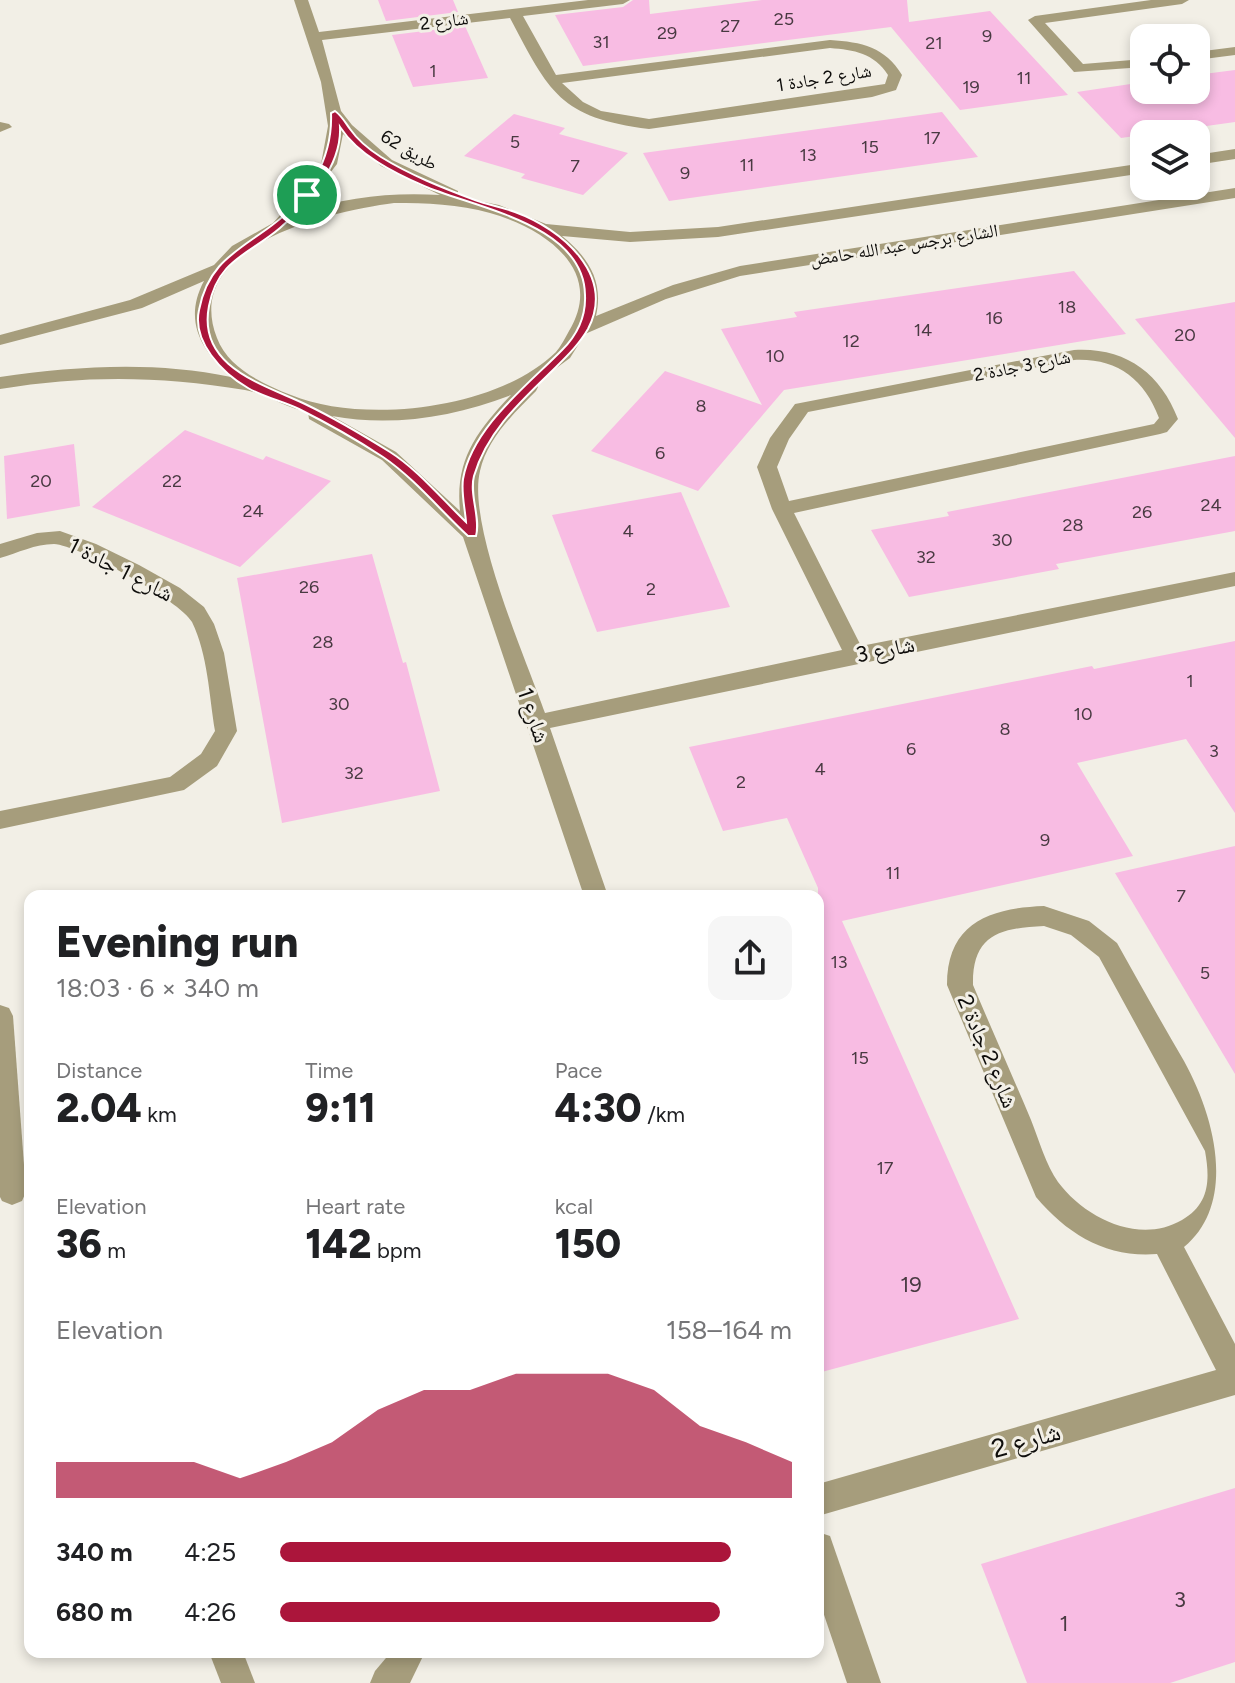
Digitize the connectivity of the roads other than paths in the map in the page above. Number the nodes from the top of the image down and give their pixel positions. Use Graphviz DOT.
graph roads {
  1 [pos="301,0"];
  2 [pos="623,0"];
  3 [pos="1182,0"];
  4 [pos="514,13"];
  5 [pos="313,37"];
  6 [pos="1235,51"];
  7 [pos="1210,54"];
  8 [pos="1130,64"];
  9 [pos="551,80"];
  10 [pos="335,113"];
  11 [pos="1235,154"];
  12 [pos="1210,158"];
  13 [pos="1130,170"];
  14 [pos="1235,193"];
  15 [pos="476,204"];
  16 [pos="276,227"];
  17 [pos="543,229"];
  18 [pos="221,268"];
  19 [pos="583,329"];
  20 [pos="0,340"];
  21 [pos="549,367"];
  22 [pos="0,383"];
  23 [pos="252,387"];
  24 [pos="302,407"];
  25 [pos="782,509"];
  26 [pos="472,534"];
  27 [pos="0,551"];
  28 [pos="1235,579"];
  29 [pos="855,655"];
  30 [pos="537,723"];
  31 [pos="0,820"];
  32 [pos="594,890"];
  33 [pos="0,1016"];
  34 [pos="14,1192"];
  35 [pos="1166,1242"];
  36 [pos="1235,1378"];
  37 [pos="824,1498"];
  38 [pos="824,1566"];
  39 [pos="228,1658"];
  40 [pos="405,1658"];
  41 [pos="238,1683"];
  42 [pos="387,1683"];
  43 [pos="864,1683"];
  1 -- 5 [label="street, طريق 62"];
  2 -- 4 [label="street, شارع 2"];
  3 -- 8 [label="street"];
  4 -- 5 [label="street, شارع 2"];
  4 -- 9 [label="street, شارع 2 جادة 1"];
  5 -- 10 [label="street, طريق 62"];
  6 -- 7 [label="street"];
  9 -- 9 [label="street, شارع 2 جادة 1"];
  10 -- 15 [label="street, طريق 62"];
  10 -- 16 [label="street, طريق 62"];
  11 -- 12 [label="street"];
  13 -- 17 [label="street, الشارع برجس عبد الله حامض"];
  14 -- 19 [label="street, الشارع برجس عبد الله حامض"];
  15 -- 16 [label="street"];
  15 -- 17 [label="street"];
  16 -- 18 [label="street"];
  17 -- 19 [label="street"];
  18 -- 20 [label="street"];
  18 -- 23 [label="street"];
  19 -- 21 [label="street"];
  21 -- 24 [label="street"];
  21 -- 26 [label="street, شارع 1"];
  22 -- 23 [label="street"];
  23 -- 24 [label="street"];
  24 -- 26 [label="street, شارع 1"];
  25 -- 25 [label="street, شارع 3 جادة 2"];
  25 -- 29 [label="street, شارع 3 جادة 2"];
  26 -- 30 [label="street, شارع 1"];
  27 -- 31 [label="street, شارع 1 جادة 1"];
  28 -- 29 [label="street, شارع 3"];
  29 -- 30 [label="street, شارع 3"];
  30 -- 32 [label="street, شارع 1"];
  33 -- 34 [label="street"];
  35 -- 35 [label="street, شارع 2 جادة 2"];
  35 -- 36 [label="street"];
  36 -- 37 [label="street, شارع 2"];
  38 -- 43 [label="street"];
  39 -- 41 [label="street"];
  40 -- 42 [label="street"];
}
